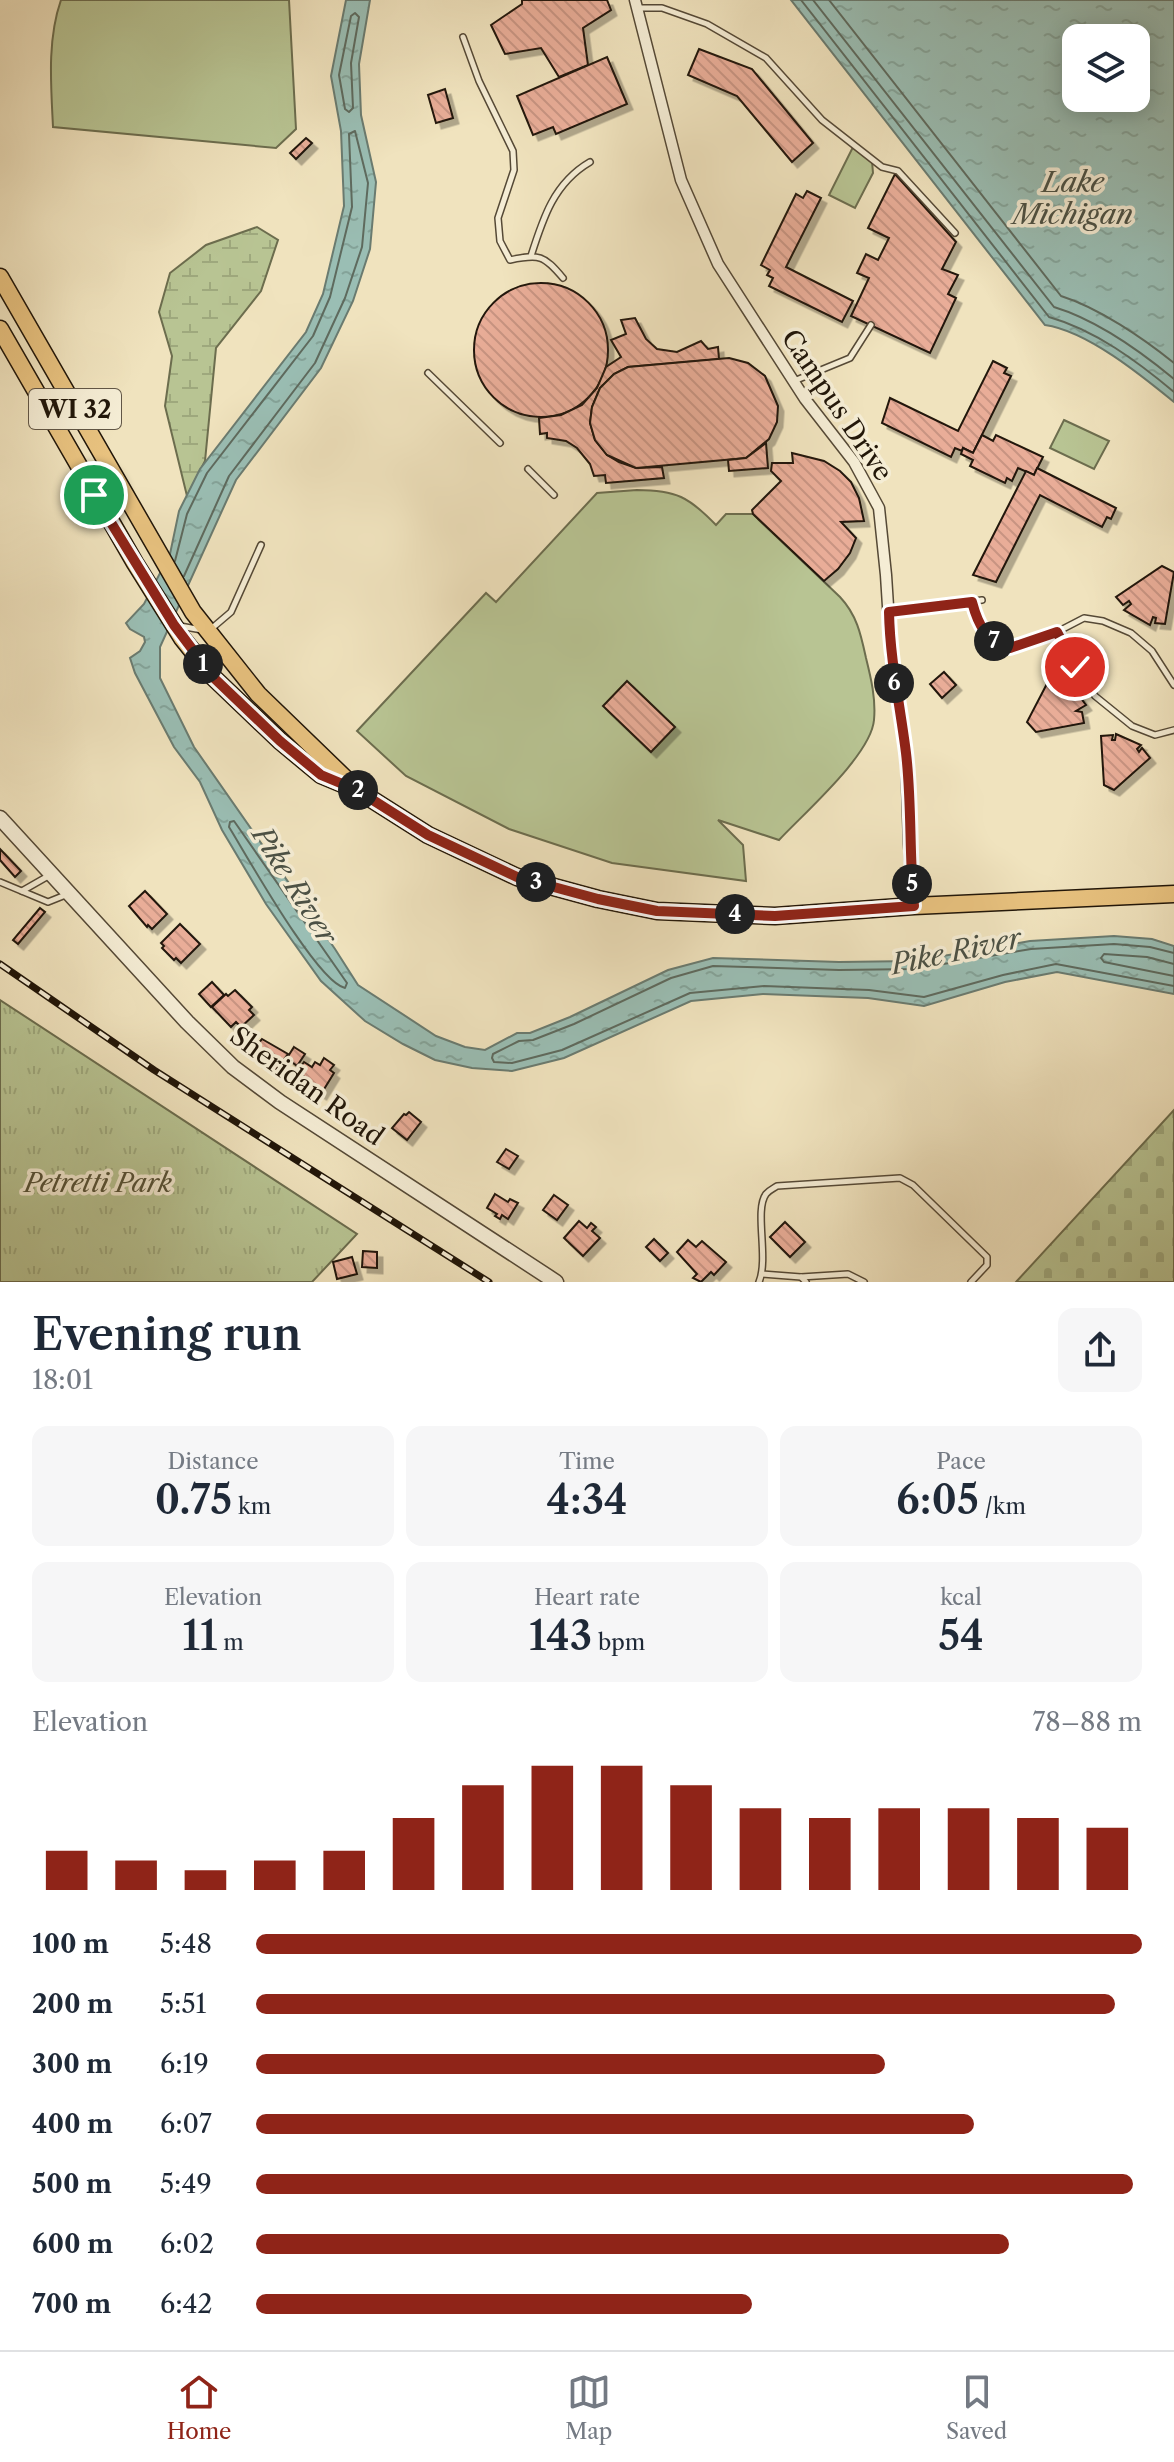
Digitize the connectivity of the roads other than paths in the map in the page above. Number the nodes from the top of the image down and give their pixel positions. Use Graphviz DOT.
graph roads {
  1 [pos="637,4"];
  2 [pos="463,37"];
  3 [pos="590,162"];
  4 [pos="955,233"];
  5 [pos="531,256"];
  6 [pos="1,277"];
  7 [pos="563,278"];
  8 [pos="871,325"];
  9 [pos="0,329"];
  10 [pos="428,373"];
  11 [pos="793,381"];
  12 [pos="500,443"];
  13 [pos="528,469"];
  14 [pos="554,495"];
  15 [pos="261,545"];
  16 [pos="982,600"];
  17 [pos="972,602"];
  18 [pos="889,612"];
  19 [pos="209,631"];
  20 [pos="178,632"];
  21 [pos="1057,632"];
  22 [pos="1174,685"];
  23 [pos="1174,730"];
  24 [pos="357,790"];
  25 [pos="0,818"];
  26 [pos="51,874"];
  27 [pos="0,882"];
  28 [pos="22,891"];
  29 [pos="69,894"];
  30 [pos="1174,894"];
  31 [pos="914,906"];
  32 [pos="762,1274"];
  33 [pos="803,1279"];
  34 [pos="556,1282"];
  35 [pos="759,1282"];
  36 [pos="864,1282"];
  37 [pos="971,1282"];
  1 -- 4 [label="lane"];
  1 -- 11 [label="street, Campus Drive"];
  2 -- 5 [label="lane"];
  3 -- 5 [label="lane"];
  5 -- 7 [label="lane"];
  6 -- 19 [label="main road, WI 32"];
  8 -- 11 [label="lane"];
  9 -- 20 [label="main road, WI 32"];
  10 -- 12 [label="lane"];
  11 -- 18 [label="street, Campus Drive"];
  13 -- 14 [label="lane"];
  15 -- 19 [label="lane"];
  16 -- 17 [label="lane"];
  17 -- 18 [label="lane"];
  17 -- 21 [label="lane"];
  18 -- 31 [label="street, Campus Drive"];
  19 -- 20 [label="lane"];
  19 -- 24 [label="main road, WI 32"];
  20 -- 24 [label="main road, WI 32"];
  21 -- 22 [label="lane"];
  21 -- 23 [label="lane"];
  24 -- 31 [label="main road, WI 32"];
  25 -- 26 [label="street, Sheridan Road"];
  26 -- 28 [label="lane"];
  26 -- 29 [label="street, Sheridan Road"];
  27 -- 28 [label="lane"];
  28 -- 29 [label="lane"];
  29 -- 34 [label="street, Sheridan Road"];
  30 -- 31 [label="main road, WI 32"];
  32 -- 33 [label="lane"];
  32 -- 35 [label="lane"];
  32 -- 37 [label="lane"];
  33 -- 36 [label="lane"];
}
